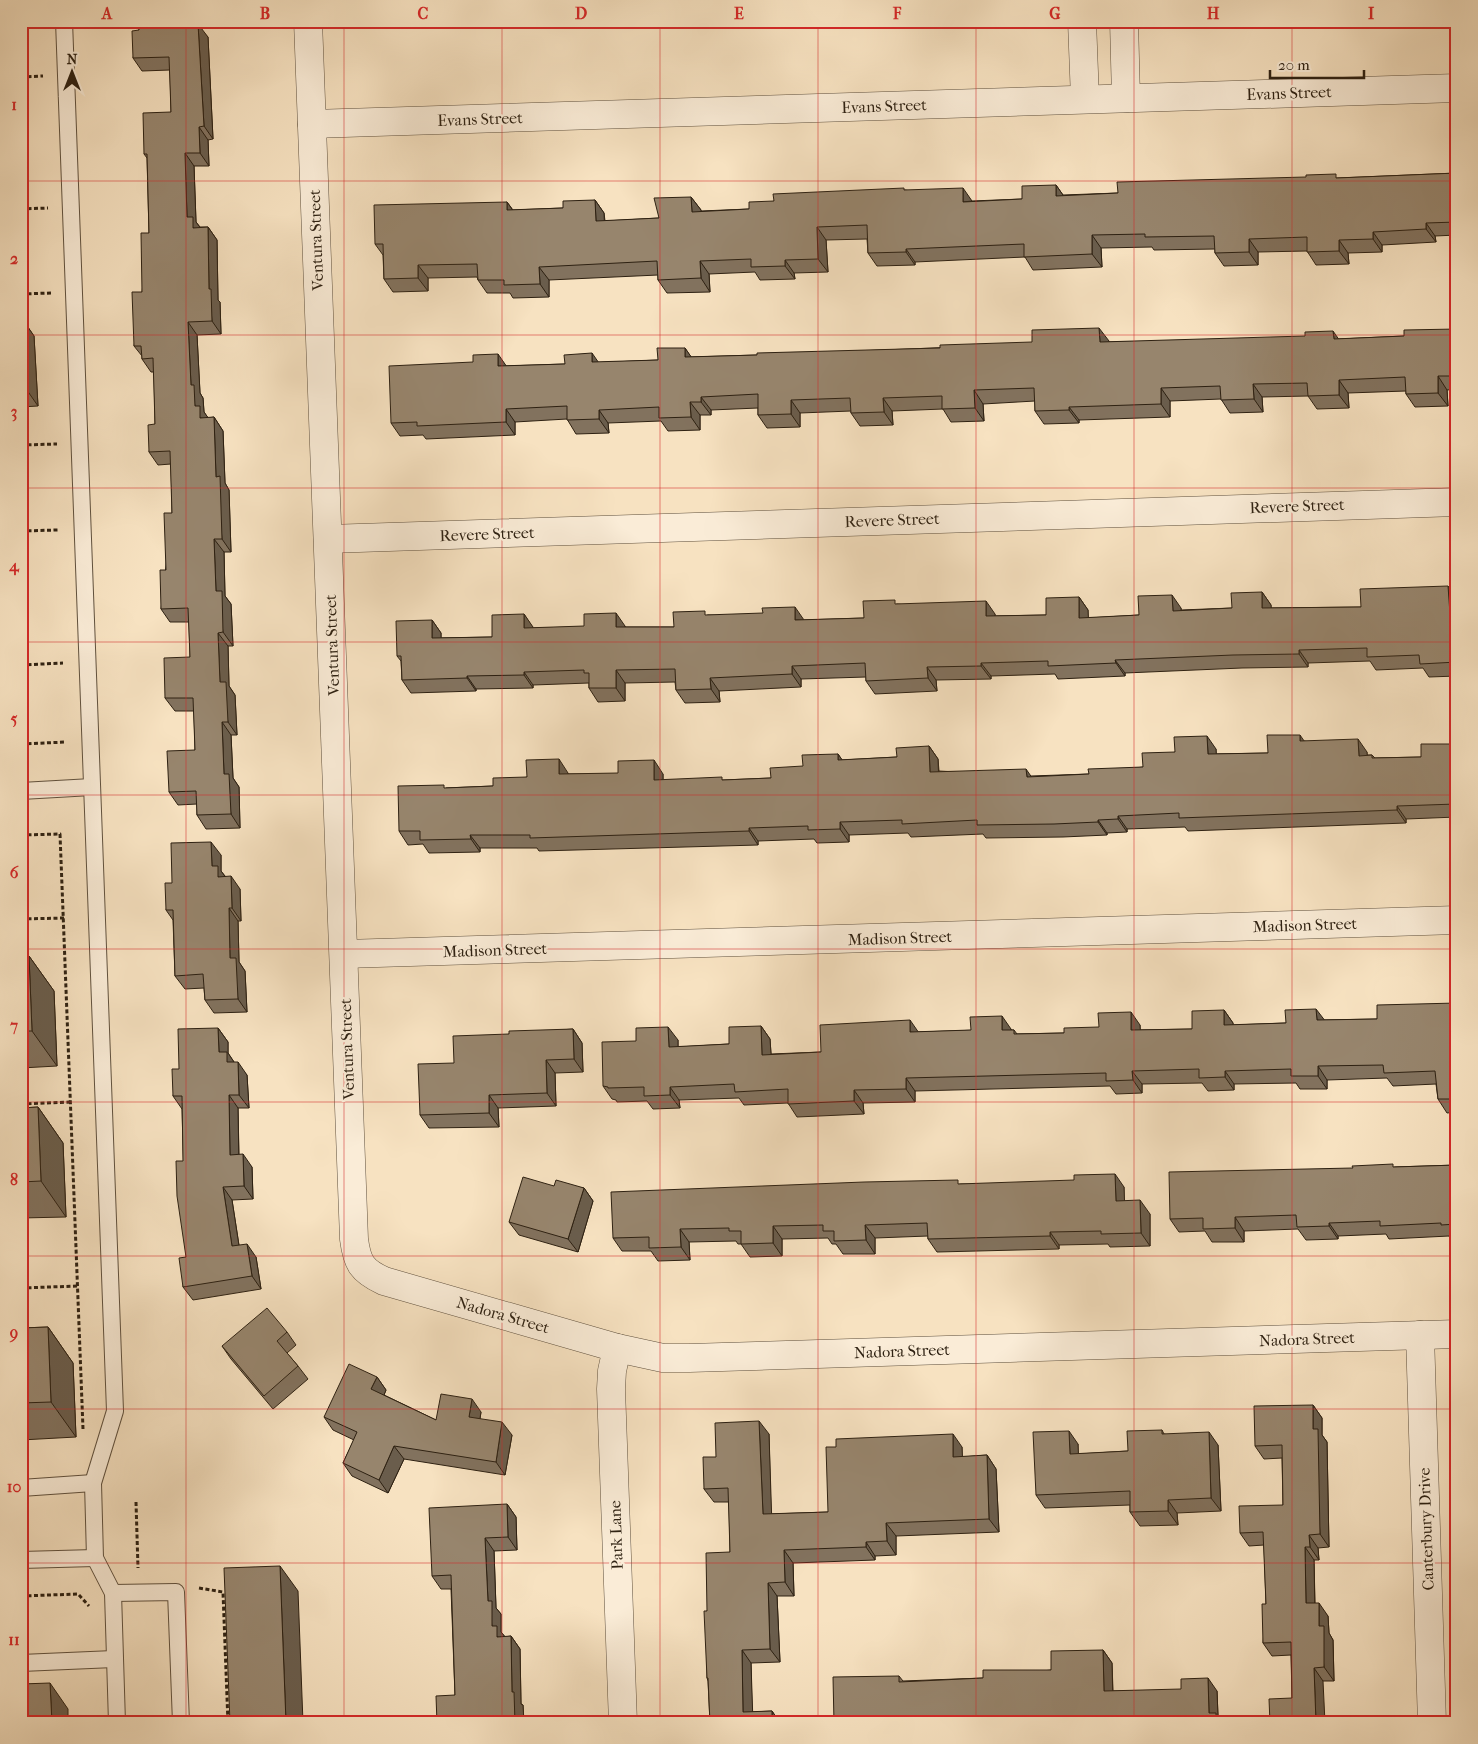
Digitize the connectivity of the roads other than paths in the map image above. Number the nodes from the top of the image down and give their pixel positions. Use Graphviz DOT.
graph roads {
  1 [pos="64,21"];
  2 [pos="308,21"];
  3 [pos="1082,21"];
  4 [pos="1124,21"];
  5 [pos="1457,88"];
  6 [pos="1126,98"];
  7 [pos="1085,99"];
  8 [pos="312,124"];
  9 [pos="1457,502"];
  10 [pos="328,539"];
  11 [pos="92,787"];
  12 [pos="21,791"];
  13 [pos="1457,920"];
  14 [pos="344,954"];
  15 [pos="362,1266"];
  16 [pos="1457,1334"];
  17 [pos="1420,1335"];
  18 [pos="618,1348"];
  19 [pos="93,1483"];
  20 [pos="21,1488"];
  21 [pos="95,1558"];
  22 [pos="21,1560"];
  23 [pos="113,1593"];
  24 [pos="114,1659"];
  25 [pos="21,1663"];
  26 [pos="117,1723"];
  27 [pos="181,1723"];
  28 [pos="622,1723"];
  29 [pos="1432,1723"];
  1 -- 11 [label="lane"];
  2 -- 8 [label="street, Ventura Street"];
  3 -- 7 [label="street"];
  4 -- 6 [label="street"];
  5 -- 6 [label="street, Evans Street"];
  6 -- 7 [label="street, Evans Street"];
  7 -- 8 [label="street, Evans Street"];
  8 -- 10 [label="street, Ventura Street"];
  9 -- 10 [label="street, Revere Street"];
  10 -- 14 [label="street, Ventura Street"];
  11 -- 12 [label="lane"];
  11 -- 19 [label="lane"];
  13 -- 14 [label="street, Madison Street"];
  14 -- 15 [label="street, Ventura Street"];
  15 -- 18 [label="street, Nadora Street"];
  16 -- 17 [label="street, Nadora Street"];
  17 -- 18 [label="street, Nadora Street"];
  17 -- 29 [label="street, Canterbury Drive"];
  18 -- 28 [label="street, Park Lane"];
  19 -- 20 [label="lane"];
  19 -- 21 [label="lane"];
  21 -- 22 [label="lane"];
  21 -- 23 [label="lane"];
  23 -- 24 [label="lane"];
  23 -- 27 [label="lane"];
  24 -- 25 [label="lane"];
  24 -- 26 [label="lane"];
}
